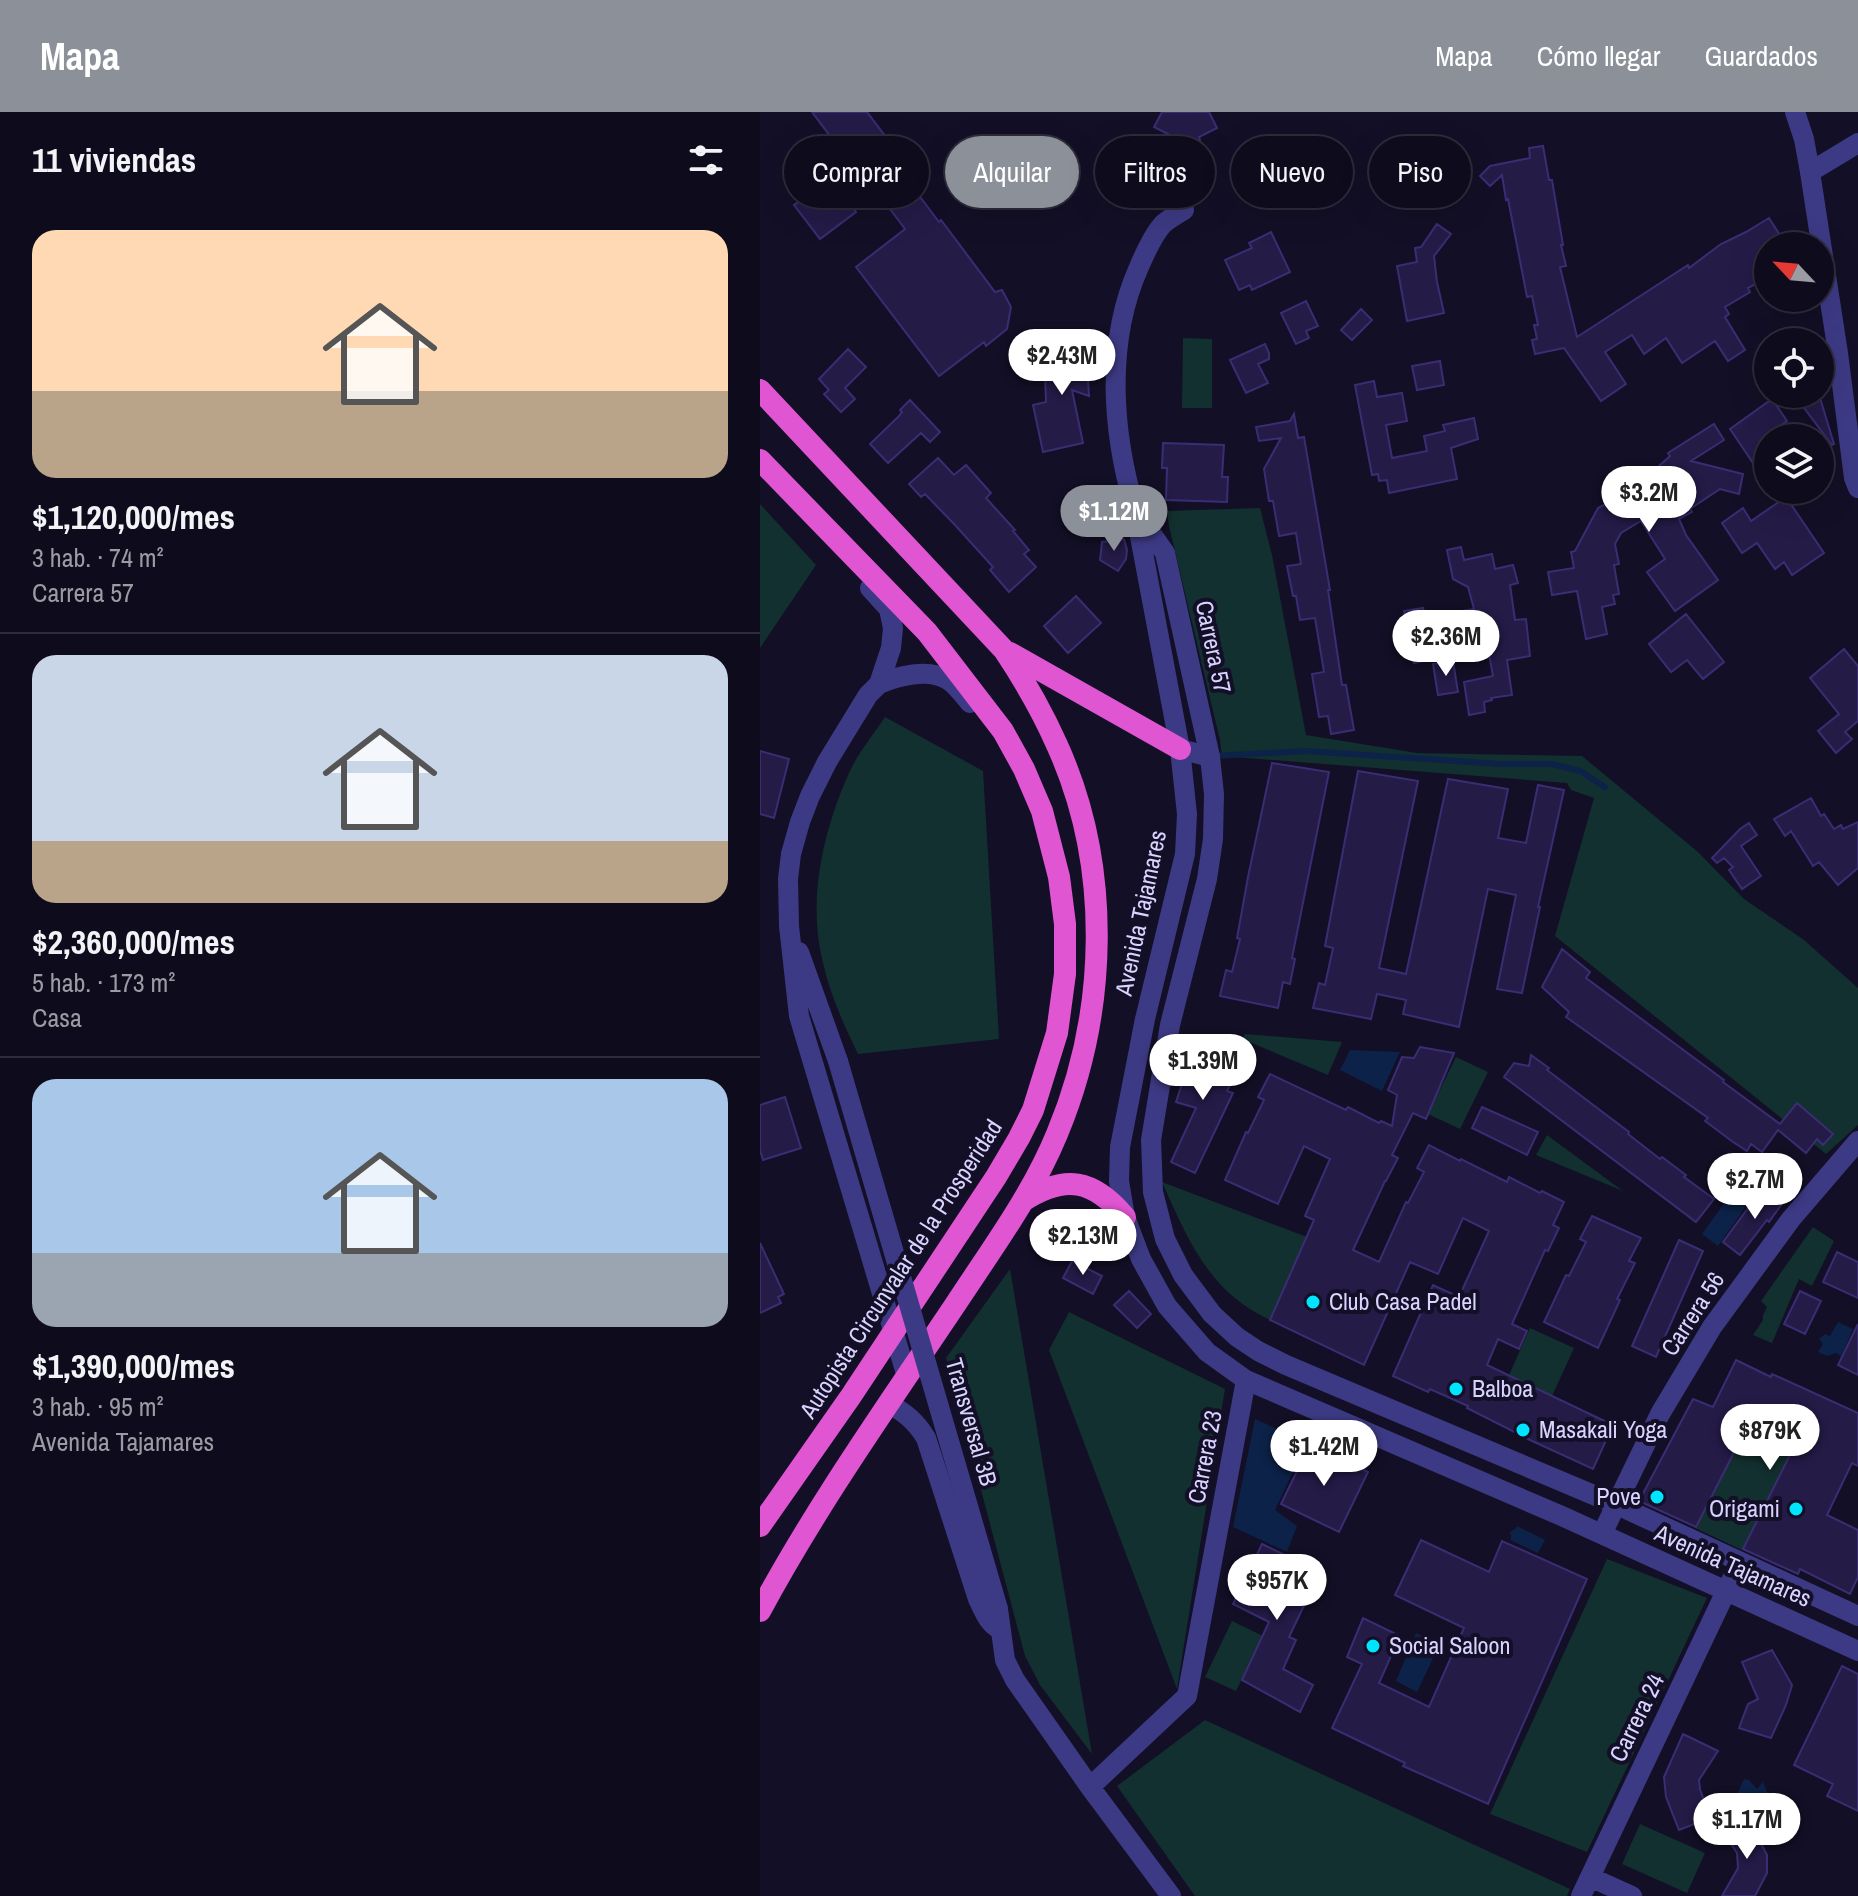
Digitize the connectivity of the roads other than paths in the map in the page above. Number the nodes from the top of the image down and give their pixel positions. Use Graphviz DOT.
graph roads {
  1 [pos="1795,112"];
  2 [pos="1858,143"];
  3 [pos="1810,172"];
  4 [pos="1184,210"];
  5 [pos="760,390"];
  6 [pos="760,460"];
  7 [pos="1858,488"];
  8 [pos="802,502"];
  9 [pos="1135,510"];
  10 [pos="1004,650"];
  11 [pos="879,684"];
  12 [pos="1003,731"];
  13 [pos="1180,749"];
  14 [pos="1210,757"];
  15 [pos="789,926"];
  16 [pos="1858,1141"];
  17 [pos="1022,1202"];
  18 [pos="1125,1217"];
  19 [pos="894,1332"];
  20 [pos="907,1377"];
  21 [pos="1246,1380"];
  22 [pos="889,1404"];
  23 [pos="1615,1504"];
  24 [pos="760,1526"];
  25 [pos="1602,1534"];
  26 [pos="1740,1562"];
  27 [pos="1726,1591"];
  28 [pos="760,1611"];
  29 [pos="1858,1616"];
  30 [pos="999,1620"];
  31 [pos="1858,1651"];
  32 [pos="1090,1787"];
  33 [pos="1585,1887"];
  34 [pos="1171,1896"];
  35 [pos="1632,1896"];
  1 -- 3 [label="street"];
  2 -- 3 [label="street"];
  3 -- 7 [label="street"];
  4 -- 9 [label="street, Carrera 57"];
  5 -- 10 [label="highway"];
  6 -- 8 [label="highway, Autopista Circunvalar de la Prosperidad"];
  8 -- 11 [label="street, Transversal 3B"];
  8 -- 12 [label="highway, Autopista Circunvalar de la Prosperidad"];
  9 -- 13 [label="street, Carrera 57"];
  9 -- 14 [label="street, Carrera 57"];
  10 -- 13 [label="highway"];
  10 -- 17 [label="highway"];
  11 -- 12 [label="street"];
  11 -- 15 [label="street, Transversal 3B"];
  12 -- 19 [label="highway, Autopista Circunvalar de la Prosperidad"];
  13 -- 14 [label="street"];
  13 -- 18 [label="street, Avenida Tajamares"];
  14 -- 23 [label="street, Avenida Tajamares"];
  15 -- 19 [label="street, Transversal 3B"];
  15 -- 30 [label="street, Transversal 3B, bridge"];
  16 -- 23 [label="street, Carrera 56"];
  17 -- 18 [label="highway"];
  17 -- 20 [label="highway"];
  18 -- 21 [label="street, Avenida Tajamares"];
  19 -- 20 [label="street, Transversal 3B"];
  19 -- 24 [label="highway, Autopista Circunvalar de la Prosperidad"];
  20 -- 22 [label="highway"];
  21 -- 25 [label="street, Avenida Tajamares"];
  21 -- 32 [label="street, Carrera 23"];
  22 -- 28 [label="highway"];
  22 -- 30 [label="street"];
  23 -- 25 [label="street, Carrera 56"];
  23 -- 26 [label="street, Avenida Tajamares"];
  25 -- 27 [label="street, Avenida Tajamares"];
  26 -- 27 [label="street, Carrera 24"];
  26 -- 29 [label="street, Avenida Tajamares"];
  27 -- 31 [label="street, Avenida Tajamares"];
  27 -- 33 [label="street, Carrera 24"];
  30 -- 32 [label="street, Transversal 3B"];
  32 -- 34 [label="street, Transversal 3B"];
  33 -- 35 [label="street"];
}
